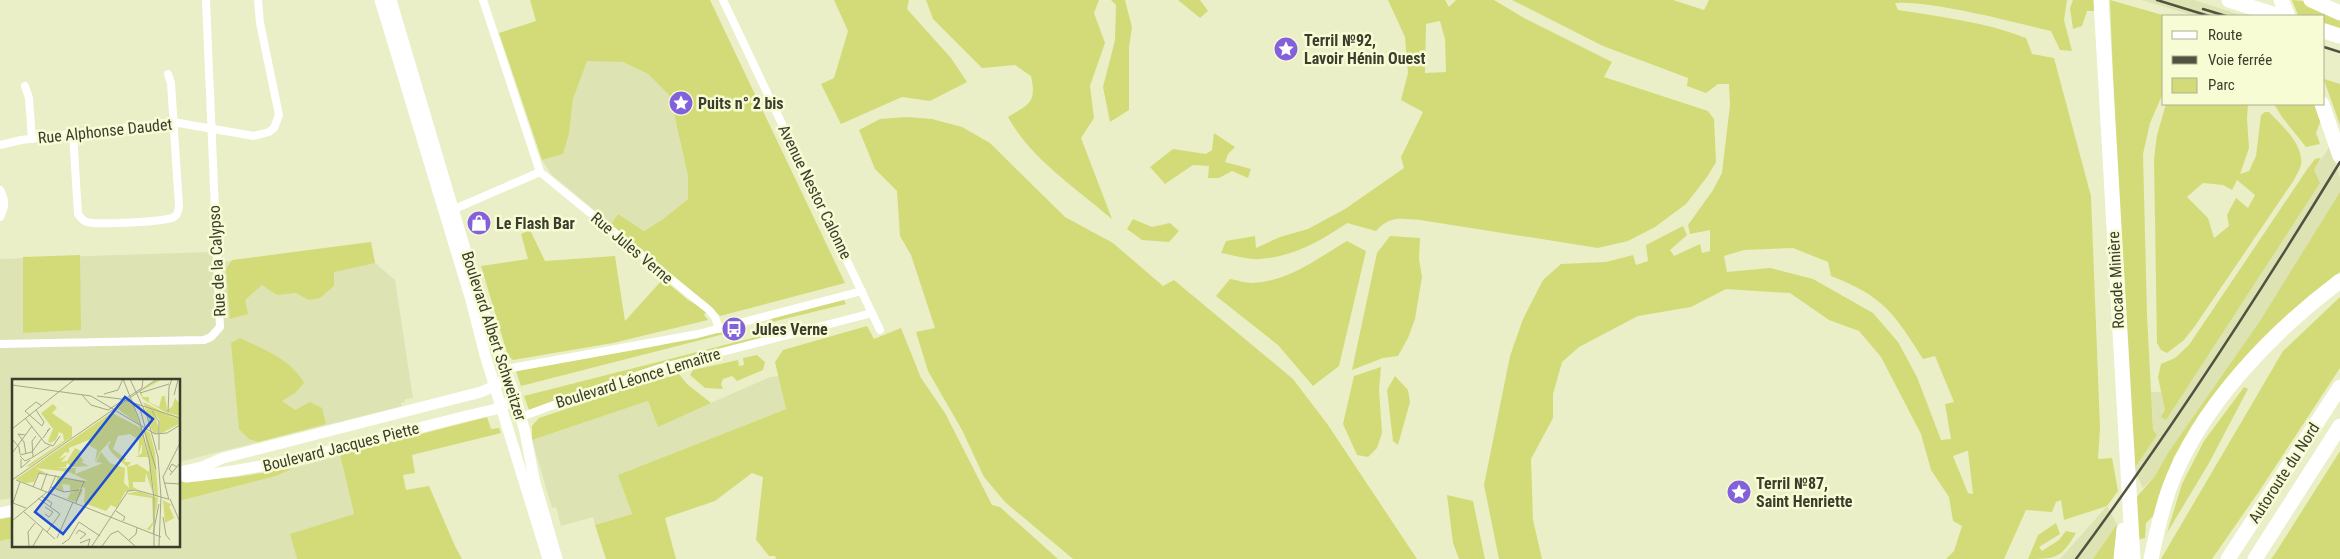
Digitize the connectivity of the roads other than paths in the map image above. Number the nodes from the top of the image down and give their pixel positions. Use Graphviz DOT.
graph roads {
  1 [pos="206,0"];
  2 [pos="258,0"];
  3 [pos="380,0"];
  4 [pos="391,0"];
  5 [pos="483,0"];
  6 [pos="723,0"];
  7 [pos="2229,0"];
  8 [pos="2281,0"];
  9 [pos="2311,0"];
  10 [pos="2102,7"];
  11 [pos="2340,13"];
  12 [pos="2276,15"];
  13 [pos="2288,15"];
  14 [pos="2325,31"];
  15 [pos="2340,36"];
  16 [pos="168,74"];
  17 [pos="25,86"];
  18 [pos="2322,105"];
  19 [pos="173,122"];
  20 [pos="211,128"];
  21 [pos="73,134"];
  22 [pos="32,139"];
  23 [pos="0,145"];
  24 [pos="2340,156"];
  25 [pos="540,172"];
  26 [pos="0,190"];
  27 [pos="449,211"];
  28 [pos="0,218"];
  29 [pos="2340,280"];
  30 [pos="862,291"];
  31 [pos="872,313"];
  32 [pos="719,329"];
  33 [pos="880,330"];
  34 [pos="0,344"];
  35 [pos="501,378"];
  36 [pos="2340,387"];
  37 [pos="512,407"];
  38 [pos="2340,426"];
  39 [pos="180,472"];
  40 [pos="180,478"];
  41 [pos="2128,509"];
  42 [pos="548,559"];
  43 [pos="557,559"];
  44 [pos="2121,559"];
  45 [pos="2133,559"];
  46 [pos="2152,559"];
  47 [pos="2228,559"];
  48 [pos="2254,559"];
  1 -- 20 [label="street, Rue de la Calypso"];
  2 -- 20 [label="street, Rue Alphonse Daudet"];
  3 -- 27 [label="main road, Boulevard Albert Schweitzer"];
  4 -- 27 [label="main road, Boulevard Albert Schweitzer"];
  5 -- 25 [label="street"];
  6 -- 30 [label="street, Avenue Nestor Calonne"];
  7 -- 12 [label="highway"];
  8 -- 13 [label="highway"];
  9 -- 11 [label="highway"];
  10 -- 41 [label="highway, Rocade Minière"];
  14 -- 15 [label="highway"];
  16 -- 19 [label="street"];
  17 -- 22 [label="street"];
  18 -- 24 [label="highway"];
  19 -- 20 [label="street, Rue Alphonse Daudet"];
  19 -- 21 [label="street, Rue Alphonse Daudet"];
  19 -- 21 [label="street"];
  20 -- 34 [label="street, Rue de la Calypso"];
  21 -- 22 [label="street, Rue Alphonse Daudet"];
  22 -- 23 [label="street, Rue Alphonse Daudet"];
  25 -- 27 [label="street"];
  25 -- 32 [label="street, Rue Jules Verne"];
  26 -- 28 [label="street"];
  27 -- 35 [label="main road, Boulevard Albert Schweitzer"];
  27 -- 35 [label="main road, Boulevard Albert Schweitzer"];
  29 -- 46 [label="highway"];
  30 -- 31 [label="street, Avenue Nestor Calonne"];
  30 -- 32 [label="street, Boulevard Léonce Lemaître"];
  31 -- 33 [label="street, Avenue Nestor Calonne"];
  31 -- 37 [label="street, Boulevard Léonce Lemaître"];
  32 -- 35 [label="street, Boulevard Léonce Lemaître"];
  35 -- 37 [label="main road, Boulevard Albert Schweitzer"];
  35 -- 37 [label="main road, Boulevard Albert Schweitzer"];
  35 -- 39 [label="main road, Boulevard Jacques Piette"];
  36 -- 47 [label="highway, Autoroute du Nord"];
  37 -- 40 [label="main road, Boulevard Jacques Piette"];
  37 -- 42 [label="main road, Boulevard Albert Schweitzer"];
  37 -- 43 [label="main road, Boulevard Albert Schweitzer"];
  38 -- 48 [label="highway, Autoroute du Nord"];
  41 -- 44 [label="highway"];
  41 -- 45 [label="highway, Rocade Minière"];
}
